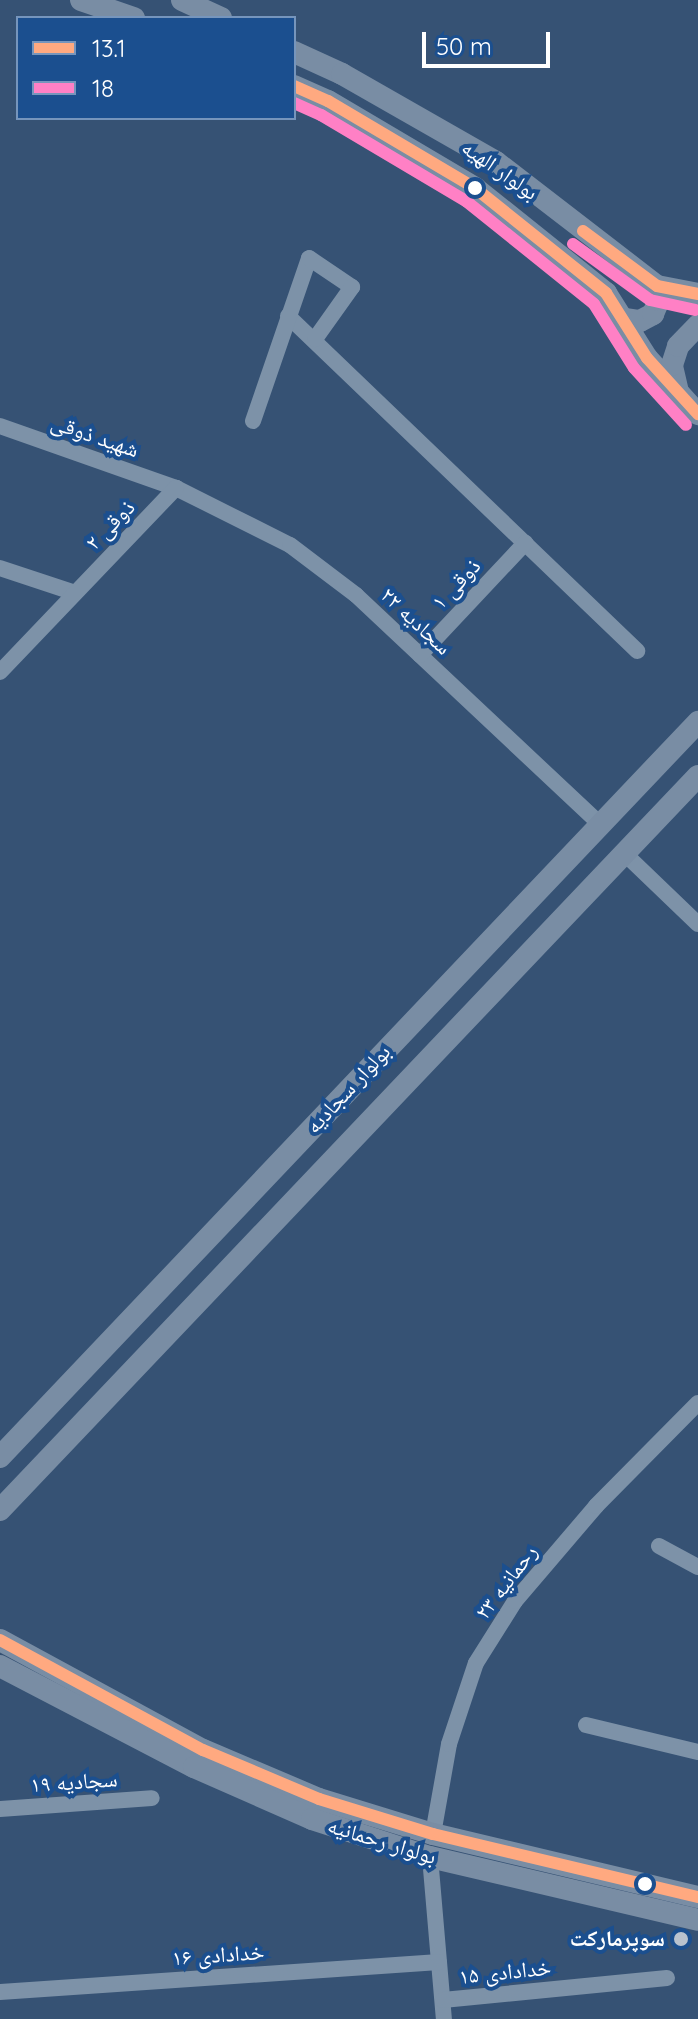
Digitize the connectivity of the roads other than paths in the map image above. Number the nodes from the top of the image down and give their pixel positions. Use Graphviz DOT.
graph roads {
  1 [pos="81,0"];
  2 [pos="182,0"];
  3 [pos="128,16"];
  4 [pos="217,16"];
  5 [pos="296,53"];
  6 [pos="296,87"];
  7 [pos="657,286"];
  8 [pos="698,294"];
  9 [pos="288,316"];
  10 [pos="625,319"];
  11 [pos="698,325"];
  12 [pos="315,339"];
  13 [pos="678,393"];
  14 [pos="698,414"];
  15 [pos="253,421"];
  16 [pos="0,426"];
  17 [pos="176,488"];
  18 [pos="525,543"];
  19 [pos="0,568"];
  20 [pos="75,593"];
  21 [pos="637,651"];
  22 [pos="420,655"];
  23 [pos="0,672"];
  24 [pos="698,722"];
  25 [pos="698,776"];
  26 [pos="599,823"];
  27 [pos="625,854"];
  28 [pos="698,924"];
  29 [pos="695,1412"];
  30 [pos="0,1457"];
  31 [pos="0,1510"];
  32 [pos="659,1546"];
  33 [pos="698,1567"];
  34 [pos="0,1640"];
  35 [pos="0,1666"];
  36 [pos="586,1725"];
  37 [pos="698,1752"];
  38 [pos="152,1798"];
  39 [pos="0,1809"];
  40 [pos="433,1834"];
  41 [pos="430,1857"];
  42 [pos="698,1897"];
  43 [pos="698,1920"];
  44 [pos="439,1962"];
  45 [pos="667,1978"];
  46 [pos="0,1992"];
  47 [pos="443,2000"];
  48 [pos="444,2019"];
  1 -- 3 [label="main road"];
  2 -- 4 [label="main road"];
  5 -- 7 [label="main road, بولوار الهیه"];
  6 -- 10 [label="main road, بولوار الهیه"];
  7 -- 8 [label="main road, بولوار الهیه"];
  7 -- 10 [label="main road"];
  9 -- 12 [label="street"];
  9 -- 12 [label="street"];
  9 -- 15 [label="street"];
  10 -- 13 [label="main road, بولوار الهیه"];
  11 -- 13 [label="main road"];
  12 -- 18 [label="street"];
  13 -- 14 [label="main road, بولوار الهیه"];
  16 -- 17 [label="street, شهید ذوقی"];
  17 -- 20 [label="street, ذوقی ۲"];
  17 -- 22 [label="street, سجادیه ۲۲"];
  18 -- 21 [label="street"];
  18 -- 22 [label="street, ذوقی ۱"];
  19 -- 20 [label="street"];
  20 -- 23 [label="street, ذوقی ۲"];
  22 -- 26 [label="street, سجادیه ۲۲"];
  24 -- 26 [label="main road, بولوار سجادیه"];
  25 -- 27 [label="main road, بولوار سجادیه"];
  26 -- 30 [label="main road, بولوار سجادیه"];
  27 -- 28 [label="street"];
  27 -- 31 [label="main road, بولوار سجادیه"];
  29 -- 40 [label="street, رحمانیه ۲۳"];
  32 -- 33 [label="street"];
  34 -- 40 [label="main road, بولوار رحمانیه"];
  35 -- 41 [label="main road, بولوار رحمانیه"];
  36 -- 37 [label="street"];
  38 -- 39 [label="street, سجادیه ۱۹"];
  40 -- 42 [label="main road, بولوار رحمانیه"];
  41 -- 43 [label="main road, بولوار رحمانیه"];
  41 -- 44 [label="street"];
  44 -- 46 [label="street, خدادادی ۱۶"];
  44 -- 47 [label="street"];
  45 -- 47 [label="street, خدادادی ۱۵"];
  47 -- 48 [label="street"];
}
